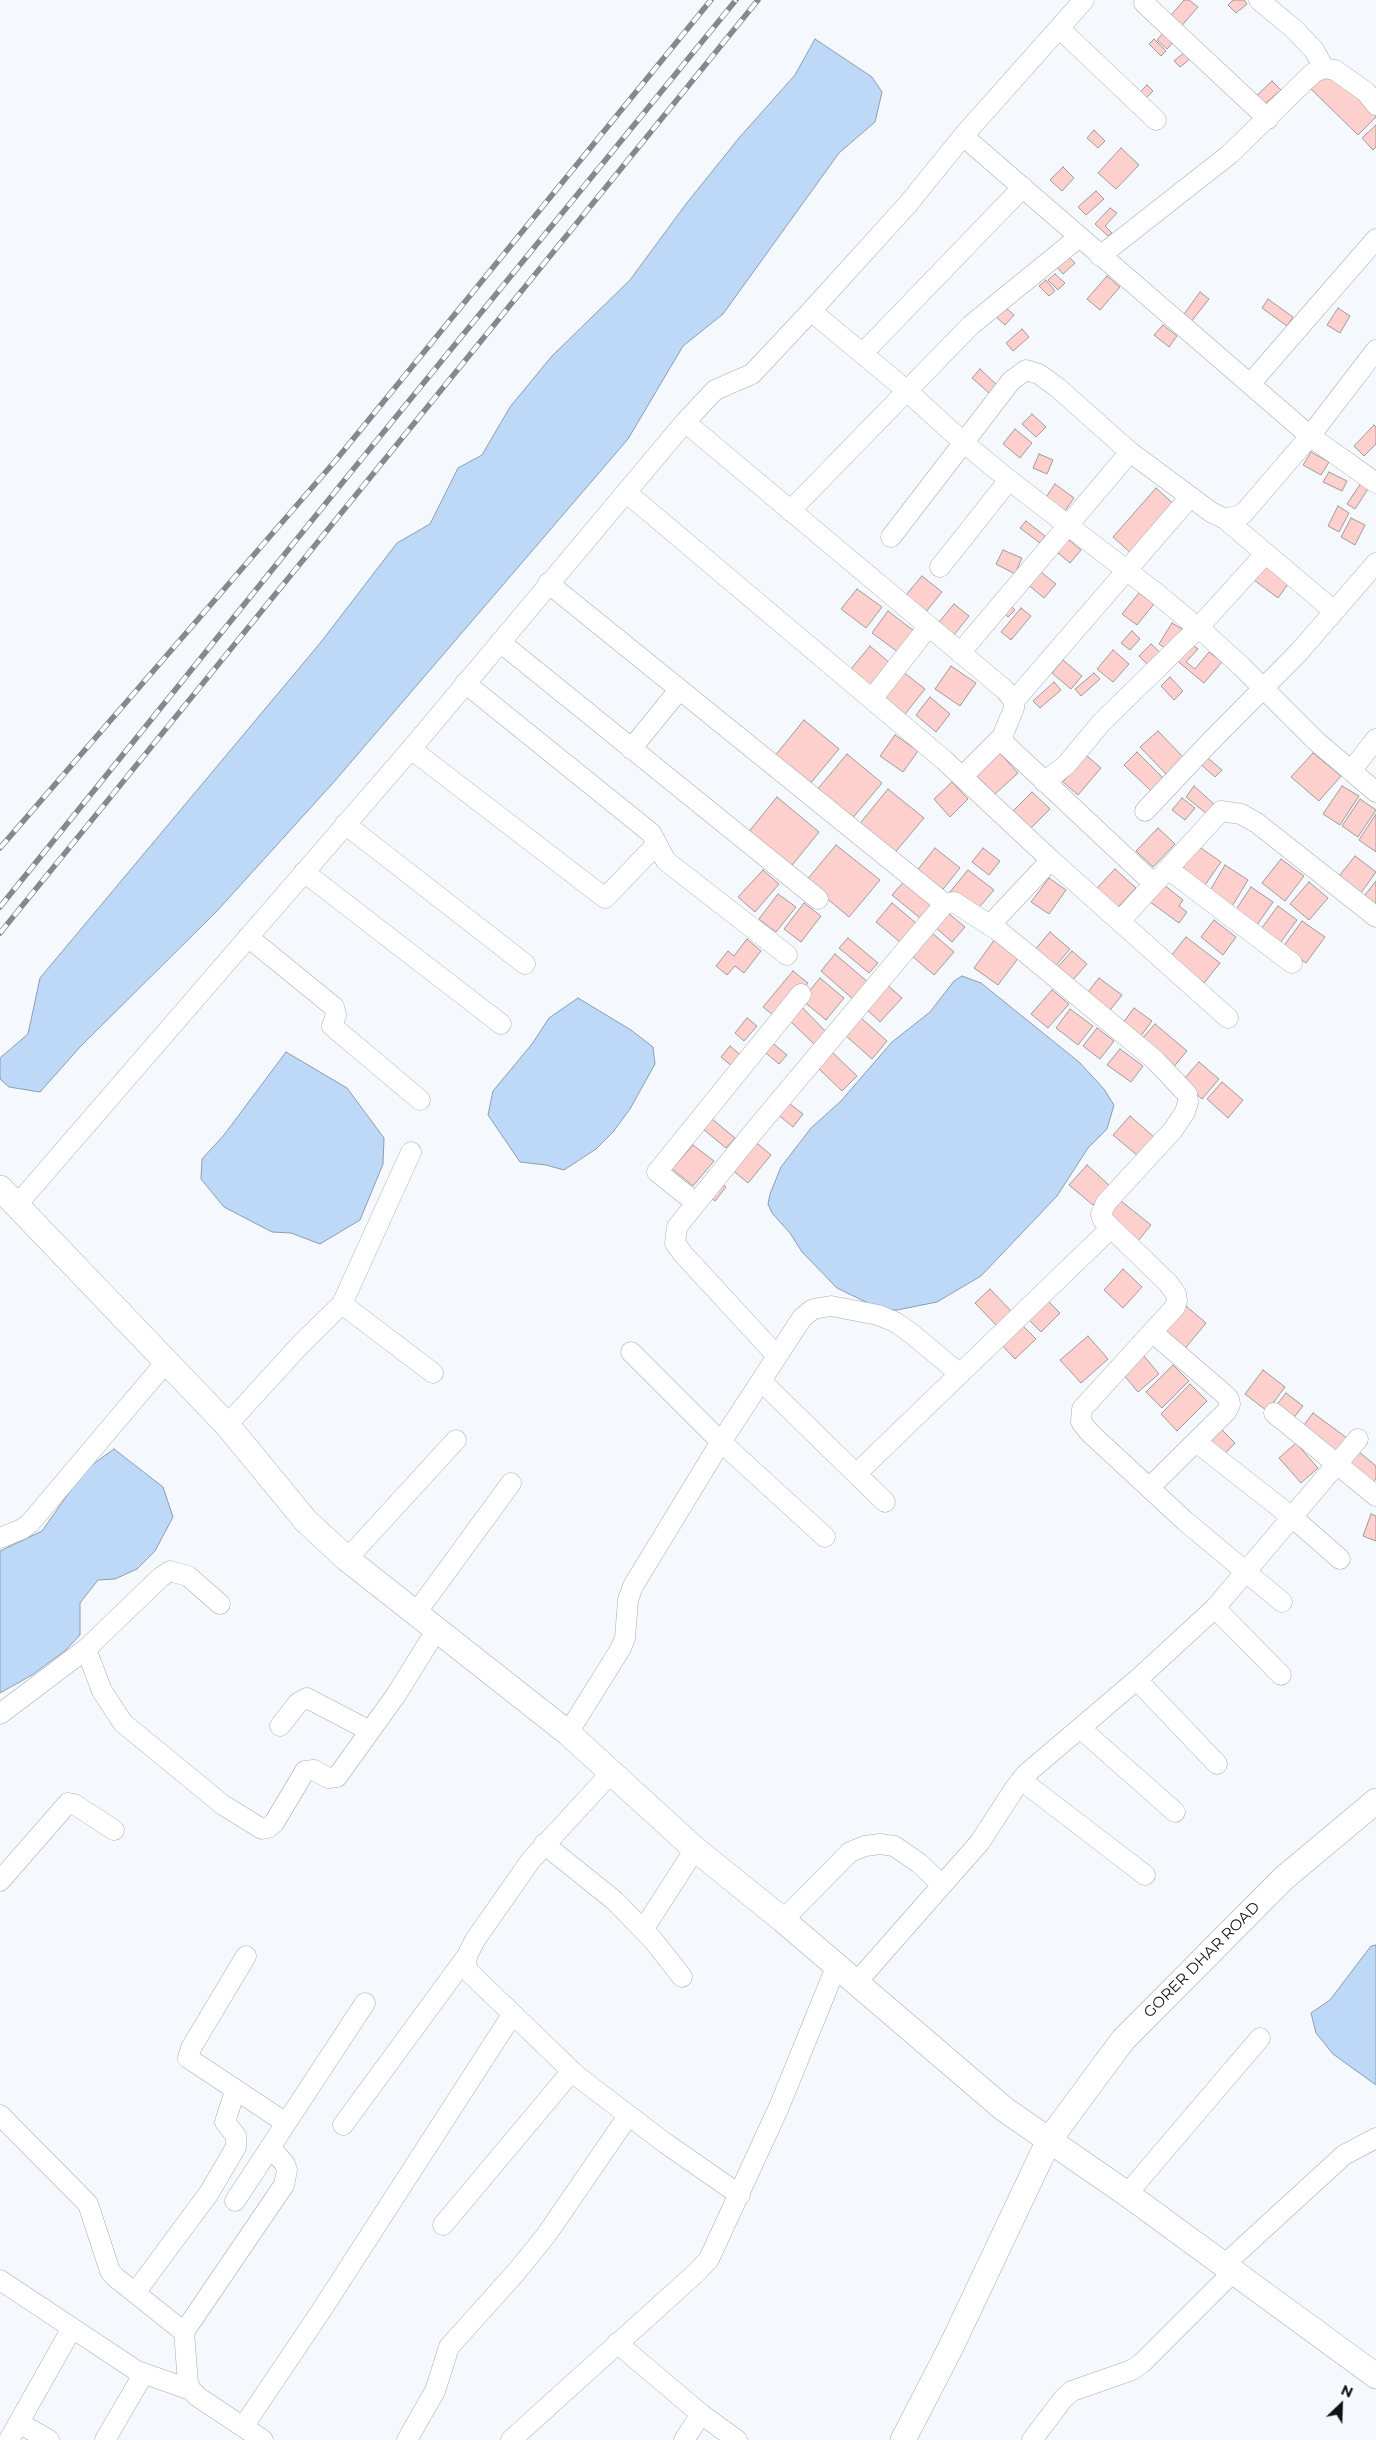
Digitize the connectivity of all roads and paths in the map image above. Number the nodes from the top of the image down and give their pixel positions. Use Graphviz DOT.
graph roads {
  1 [pos="1084,0"];
  2 [pos="1259,0"];
  3 [pos="1144,3"];
  4 [pos="1059,28"];
  5 [pos="1324,68"];
  6 [pos="1373,93"];
  7 [pos="1268,119"];
  8 [pos="1156,120"];
  9 [pos="963,136"];
  10 [pos="1023,187"];
  11 [pos="1078,238"];
  12 [pos="1376,239"];
  13 [pos="1100,256"];
  14 [pos="811,312"];
  15 [pos="1376,350"];
  16 [pos="862,354"];
  17 [pos="1250,384"];
  18 [pos="906,390"];
  19 [pos="685,422"];
  20 [pos="1310,436"];
  21 [pos="964,443"];
  22 [pos="1130,452"];
  23 [pos="1009,480"];
  24 [pos="1376,483"];
  25 [pos="627,493"];
  26 [pos="1190,497"];
  27 [pos="790,511"];
  28 [pos="1225,519"];
  29 [pos="1067,525"];
  30 [pos="891,537"];
  31 [pos="1266,553"];
  32 [pos="1376,563"];
  33 [pos="940,567"];
  34 [pos="1126,570"];
  35 [pos="548,583"];
  36 [pos="1334,611"];
  37 [pos="928,627"];
  38 [pos="1198,628"];
  39 [pos="500,642"];
  40 [pos="960,653"];
  41 [pos="465,683"];
  42 [pos="1264,689"];
  43 [pos="679,690"];
  44 [pos="872,699"];
  45 [pos="1014,701"];
  46 [pos="1002,737"];
  47 [pos="1376,738"];
  48 [pos="411,749"];
  49 [pos="630,749"];
  50 [pos="1352,771"];
  51 [pos="962,777"];
  52 [pos="1044,782"];
  53 [pos="1376,792"];
  54 [pos="1145,811"];
  55 [pos="345,824"];
  56 [pos="657,844"];
  57 [pos="1051,860"];
  58 [pos="304,872"];
  59 [pos="1161,876"];
  60 [pos="818,899"];
  61 [pos="945,904"];
  62 [pos="1376,917"];
  63 [pos="1120,921"];
  64 [pos="990,925"];
  65 [pos="248,937"];
  66 [pos="787,955"];
  67 [pos="1292,963"];
  68 [pos="525,964"];
  69 [pos="801,994"];
  70 [pos="1228,1018"];
  71 [pos="501,1024"];
  72 [pos="420,1100"];
  73 [pos="411,1152"];
  74 [pos="8,1197"];
  75 [pos="695,1202"];
  76 [pos="1111,1228"];
  77 [pos="342,1304"];
  78 [pos="1152,1332"];
  79 [pos="631,1352"];
  80 [pos="777,1356"];
  81 [pos="166,1362"];
  82 [pos="433,1373"];
  83 [pos="960,1374"];
  84 [pos="761,1381"];
  85 [pos="1274,1412"];
  86 [pos="227,1425"];
  87 [pos="1358,1439"];
  88 [pos="456,1440"];
  89 [pos="721,1442"];
  90 [pos="1196,1442"];
  91 [pos="1336,1465"];
  92 [pos="856,1474"];
  93 [pos="511,1484"];
  94 [pos="1150,1487"];
  95 [pos="1376,1496"];
  96 [pos="885,1502"];
  97 [pos="1292,1517"];
  98 [pos="825,1537"];
  99 [pos="0,1538"];
  100 [pos="347,1559"];
  101 [pos="1340,1559"];
  102 [pos="1247,1571"];
  103 [pos="1282,1602"];
  104 [pos="220,1604"];
  105 [pos="1215,1608"];
  106 [pos="416,1614"];
  107 [pos="437,1629"];
  108 [pos="86,1649"];
  109 [pos="1281,1675"];
  110 [pos="1136,1680"];
  111 [pos="0,1714"];
  112 [pos="280,1726"];
  113 [pos="1080,1728"];
  114 [pos="370,1731"];
  115 [pos="568,1733"];
  116 [pos="1218,1764"];
  117 [pos="611,1773"];
  118 [pos="1021,1780"];
  119 [pos="1376,1801"];
  120 [pos="1175,1812"];
  121 [pos="114,1830"];
  122 [pos="544,1844"];
  123 [pos="695,1849"];
  124 [pos="1144,1874"];
  125 [pos="0,1881"];
  126 [pos="942,1885"];
  127 [pos="783,1920"];
  128 [pos="643,1930"];
  129 [pos="246,1956"];
  130 [pos="466,1956"];
  131 [pos="836,1967"];
  132 [pos="682,1977"];
  133 [pos="856,1983"];
  134 [pos="365,2003"];
  135 [pos="512,2015"];
  136 [pos="1260,2038"];
  137 [pos="572,2071"];
  138 [pos="235,2090"];
  139 [pos="0,2115"];
  140 [pos="628,2116"];
  141 [pos="286,2123"];
  142 [pos="343,2125"];
  143 [pos="1376,2138"];
  144 [pos="1049,2140"];
  145 [pos="270,2147"];
  146 [pos="212,2186"];
  147 [pos="740,2194"];
  148 [pos="1127,2194"];
  149 [pos="235,2201"];
  150 [pos="262,2219"];
  151 [pos="443,2225"];
  152 [pos="1229,2268"];
  153 [pos="0,2280"];
  154 [pos="135,2293"];
  155 [pos="72,2328"];
  156 [pos="184,2332"];
  157 [pos="617,2343"];
  158 [pos="144,2373"];
  159 [pos="1376,2376"];
  160 [pos="191,2390"];
  161 [pos="701,2414"];
  162 [pos="19,2422"];
  163 [pos="243,2427"];
  164 [pos="905,2439"];
  165 [pos="9,2440"];
  166 [pos="49,2440"];
  167 [pos="105,2440"];
  168 [pos="262,2440"];
  169 [pos="407,2440"];
  170 [pos="510,2440"];
  171 [pos="684,2440"];
  172 [pos="737,2440"];
  173 [pos="1032,2440"];
  1 -- 4 [label="street"];
  2 -- 5 [label="street"];
  3 -- 7 [label="street"];
  4 -- 8 [label="street"];
  4 -- 9 [label="street"];
  5 -- 6 [label="street"];
  5 -- 7 [label="street"];
  7 -- 13 [label="street"];
  9 -- 10 [label="street"];
  9 -- 14 [label="street"];
  10 -- 11 [label="street"];
  10 -- 16 [label="street"];
  11 -- 13 [label="street"];
  11 -- 18 [label="street"];
  12 -- 17 [label="street"];
  13 -- 17 [label="street"];
  14 -- 16 [label="street"];
  14 -- 19 [label="street"];
  15 -- 20 [label="street"];
  16 -- 18 [label="street"];
  17 -- 20 [label="street"];
  18 -- 21 [label="street"];
  18 -- 27 [label="street"];
  19 -- 25 [label="street"];
  19 -- 27 [label="street"];
  20 -- 24 [label="street"];
  20 -- 28 [label="street"];
  21 -- 22 [label="street"];
  21 -- 23 [label="street"];
  21 -- 30 [label="street"];
  22 -- 26 [label="street"];
  22 -- 29 [label="street"];
  23 -- 29 [label="street"];
  23 -- 33 [label="street"];
  25 -- 35 [label="street"];
  25 -- 44 [label="street"];
  26 -- 28 [label="street"];
  26 -- 34 [label="street"];
  27 -- 37 [label="street"];
  28 -- 31 [label="street"];
  29 -- 34 [label="street"];
  29 -- 40 [label="street"];
  31 -- 36 [label="street"];
  31 -- 38 [label="street"];
  32 -- 36 [label="street"];
  34 -- 38 [label="street"];
  34 -- 45 [label="street"];
  35 -- 39 [label="street"];
  35 -- 43 [label="street"];
  36 -- 42 [label="street"];
  37 -- 40 [label="street"];
  37 -- 44 [label="street"];
  38 -- 42 [label="street"];
  38 -- 52 [label="street"];
  39 -- 41 [label="street"];
  39 -- 49 [label="street"];
  40 -- 45 [label="street"];
  41 -- 48 [label="street"];
  41 -- 56 [label="street"];
  42 -- 50 [label="street"];
  42 -- 54 [label="street"];
  43 -- 49 [label="street"];
  43 -- 61 [label="street"];
  44 -- 51 [label="street"];
  45 -- 46 [label="street"];
  46 -- 51 [label="street"];
  46 -- 52 [label="street"];
  47 -- 50 [label="street"];
  48 -- 55 [label="street"];
  48 -- 56 [label="street"];
  49 -- 60 [label="street"];
  50 -- 53 [label="street"];
  51 -- 57 [label="street"];
  52 -- 59 [label="street"];
  55 -- 58 [label="street"];
  55 -- 68 [label="street"];
  56 -- 66 [label="street"];
  57 -- 63 [label="street"];
  57 -- 64 [label="street"];
  58 -- 65 [label="street"];
  58 -- 71 [label="street"];
  59 -- 62 [label="street"];
  59 -- 63 [label="street"];
  59 -- 67 [label="street"];
  61 -- 64 [label="street"];
  61 -- 75 [label="street"];
  63 -- 70 [label="street"];
  64 -- 76 [label="street"];
  65 -- 72 [label="street"];
  65 -- 74 [label="street"];
  69 -- 75 [label="street"];
  73 -- 77 [label="street"];
  74 -- 81 [label="street"];
  75 -- 80 [label="street"];
  76 -- 78 [label="street"];
  76 -- 83 [label="street"];
  77 -- 82 [label="street"];
  77 -- 86 [label="street"];
  78 -- 90 [label="street"];
  78 -- 94 [label="street"];
  79 -- 89 [label="street"];
  80 -- 83 [label="street"];
  80 -- 84 [label="street"];
  81 -- 86 [label="street"];
  81 -- 99 [label="street"];
  83 -- 92 [label="street"];
  84 -- 89 [label="street"];
  84 -- 92 [label="street"];
  85 -- 91 [label="street"];
  86 -- 100 [label="street"];
  87 -- 91 [label="street"];
  88 -- 100 [label="street"];
  89 -- 98 [label="street"];
  89 -- 115 [label="street"];
  90 -- 94 [label="street"];
  90 -- 97 [label="street"];
  91 -- 95 [label="street"];
  91 -- 97 [label="street"];
  92 -- 96 [label="street"];
  93 -- 106 [label="street"];
  94 -- 102 [label="street"];
  97 -- 101 [label="street"];
  97 -- 102 [label="street"];
  100 -- 106 [label="street"];
  102 -- 103 [label="street"];
  102 -- 105 [label="street"];
  104 -- 108 [label="street"];
  105 -- 109 [label="street"];
  105 -- 110 [label="street"];
  106 -- 107 [label="street"];
  107 -- 114 [label="street"];
  107 -- 115 [label="street"];
  108 -- 111 [label="street"];
  108 -- 114 [label="street"];
  110 -- 113 [label="street"];
  110 -- 116 [label="street"];
  112 -- 114 [label="street"];
  113 -- 118 [label="street"];
  113 -- 120 [label="street"];
  115 -- 117 [label="street"];
  117 -- 122 [label="street"];
  117 -- 123 [label="street"];
  118 -- 124 [label="street"];
  118 -- 126 [label="street"];
  119 -- 144 [label="street, GORER DHAR ROAD"];
  121 -- 125 [label="street"];
  122 -- 128 [label="street"];
  122 -- 130 [label="street"];
  123 -- 127 [label="street"];
  123 -- 128 [label="street"];
  126 -- 127 [label="street"];
  126 -- 133 [label="street"];
  127 -- 131 [label="street"];
  128 -- 132 [label="street"];
  129 -- 138 [label="street"];
  130 -- 135 [label="street"];
  130 -- 142 [label="street"];
  131 -- 133 [label="street"];
  131 -- 147 [label="street"];
  133 -- 144 [label="street"];
  134 -- 141 [label="street"];
  135 -- 137 [label="street"];
  135 -- 163 [label="street"];
  136 -- 148 [label="street"];
  137 -- 140 [label="street"];
  137 -- 151 [label="street"];
  138 -- 141 [label="street"];
  138 -- 146 [label="street"];
  139 -- 154 [label="street"];
  140 -- 147 [label="street"];
  140 -- 169 [label="street"];
  141 -- 145 [label="street"];
  143 -- 152 [label="street"];
  144 -- 148 [label="street"];
  144 -- 164 [label="street, GORER DHAR ROAD"];
  145 -- 149 [label="street"];
  145 -- 150 [label="street"];
  146 -- 149 [label="street"];
  146 -- 154 [label="street"];
  147 -- 157 [label="street"];
  148 -- 152 [label="street"];
  149 -- 150 [label="street"];
  150 -- 156 [label="street"];
  152 -- 159 [label="street"];
  152 -- 173 [label="street"];
  153 -- 155 [label="street"];
  154 -- 156 [label="street"];
  155 -- 158 [label="street"];
  155 -- 162 [label="street"];
  156 -- 160 [label="street"];
  157 -- 161 [label="street"];
  157 -- 170 [label="street"];
  158 -- 160 [label="street"];
  158 -- 167 [label="street"];
  160 -- 163 [label="street"];
  161 -- 171 [label="street"];
  161 -- 172 [label="street"];
  162 -- 165 [label="street"];
  162 -- 166 [label="street"];
  163 -- 168 [label="street"];
}
